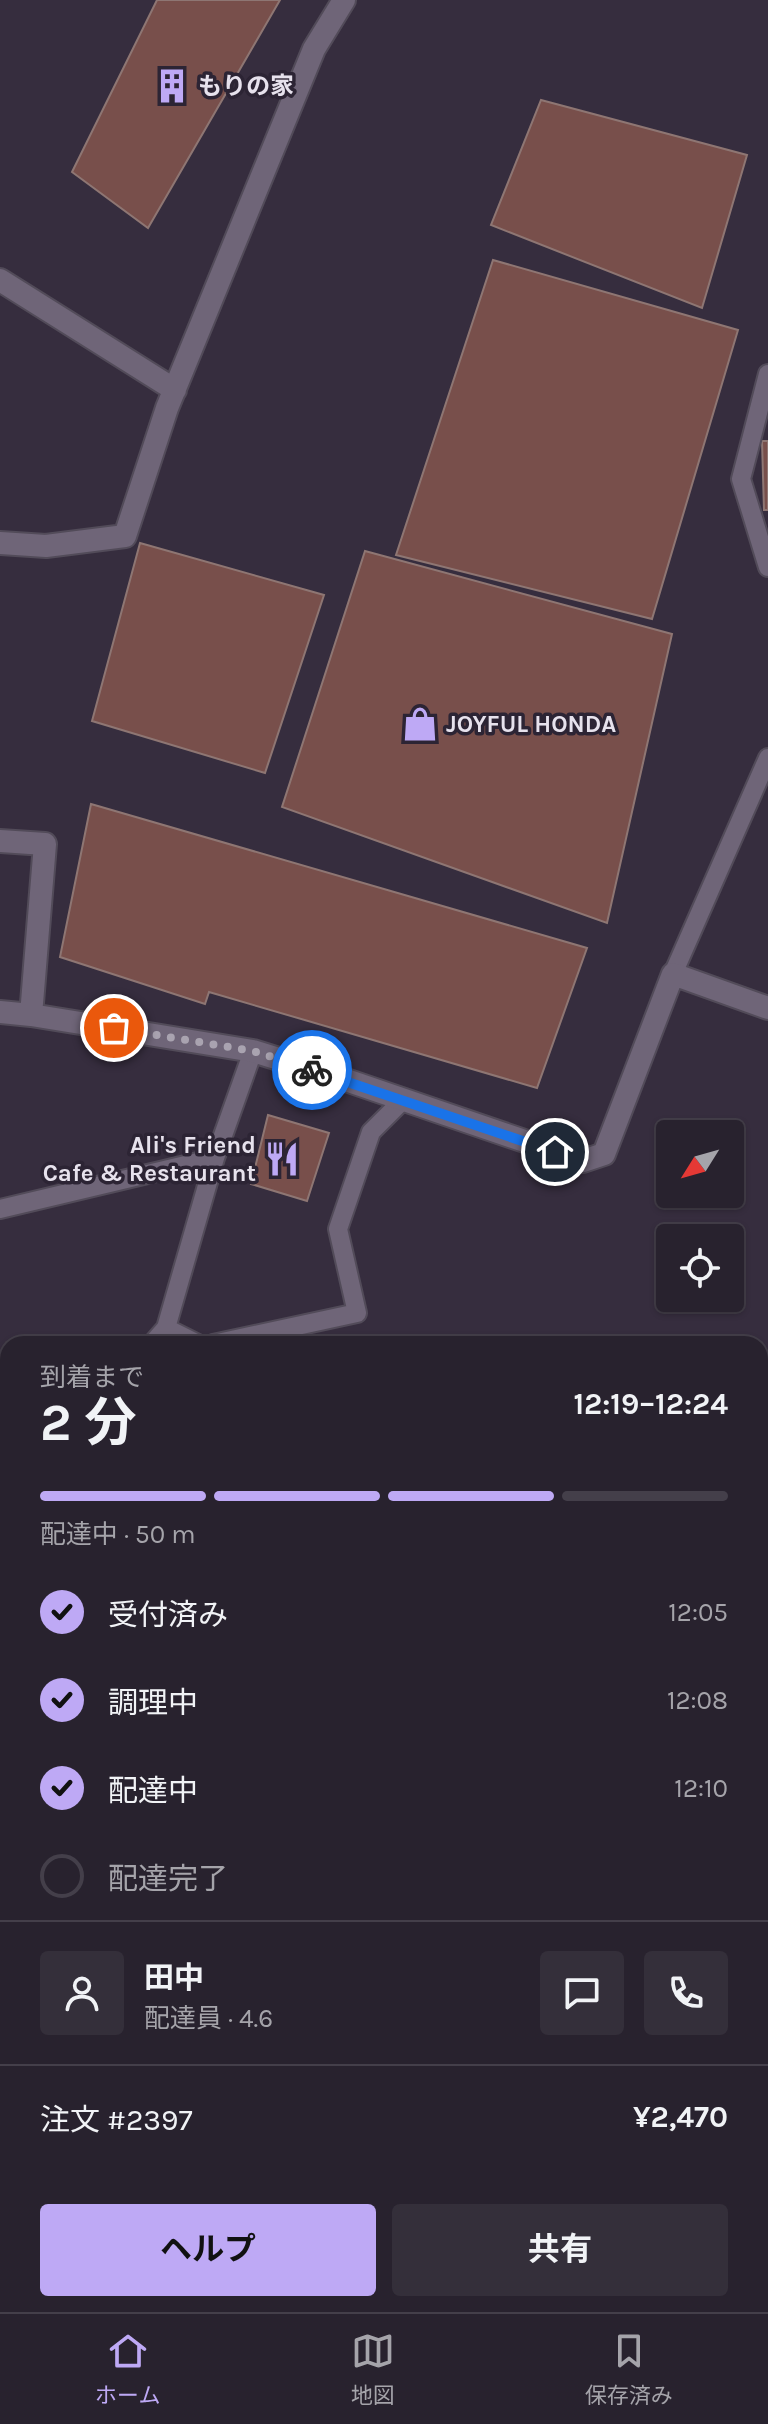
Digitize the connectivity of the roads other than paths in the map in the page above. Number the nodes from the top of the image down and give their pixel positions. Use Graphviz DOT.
graph roads {
  1 [pos="344,0"];
  2 [pos="0,280"];
  3 [pos="768,374"];
  4 [pos="175,390"];
  5 [pos="0,543"];
  6 [pos="768,567"];
  7 [pos="768,758"];
  8 [pos="0,841"];
  9 [pos="673,974"];
  10 [pos="768,1008"];
  11 [pos="0,1012"];
  12 [pos="31,1015"];
  13 [pos="253,1051"];
  14 [pos="403,1100"];
  15 [pos="215,1158"];
  16 [pos="0,1209"];
  17 [pos="166,1328"];
  18 [pos="159,1336"];
  19 [pos="182,1336"];
  20 [pos="250,1336"];
  1 -- 4 [label="street"];
  2 -- 4 [label="street"];
  3 -- 6 [label="lane"];
  4 -- 5 [label="street"];
  7 -- 9 [label="lane"];
  8 -- 12 [label="street"];
  9 -- 10 [label="street"];
  9 -- 14 [label="street"];
  11 -- 12 [label="street"];
  12 -- 13 [label="street"];
  13 -- 14 [label="street"];
  13 -- 15 [label="lane"];
  14 -- 20 [label="lane"];
  15 -- 16 [label="lane"];
  15 -- 17 [label="lane"];
  17 -- 18 [label="lane"];
  17 -- 19 [label="lane"];
}
